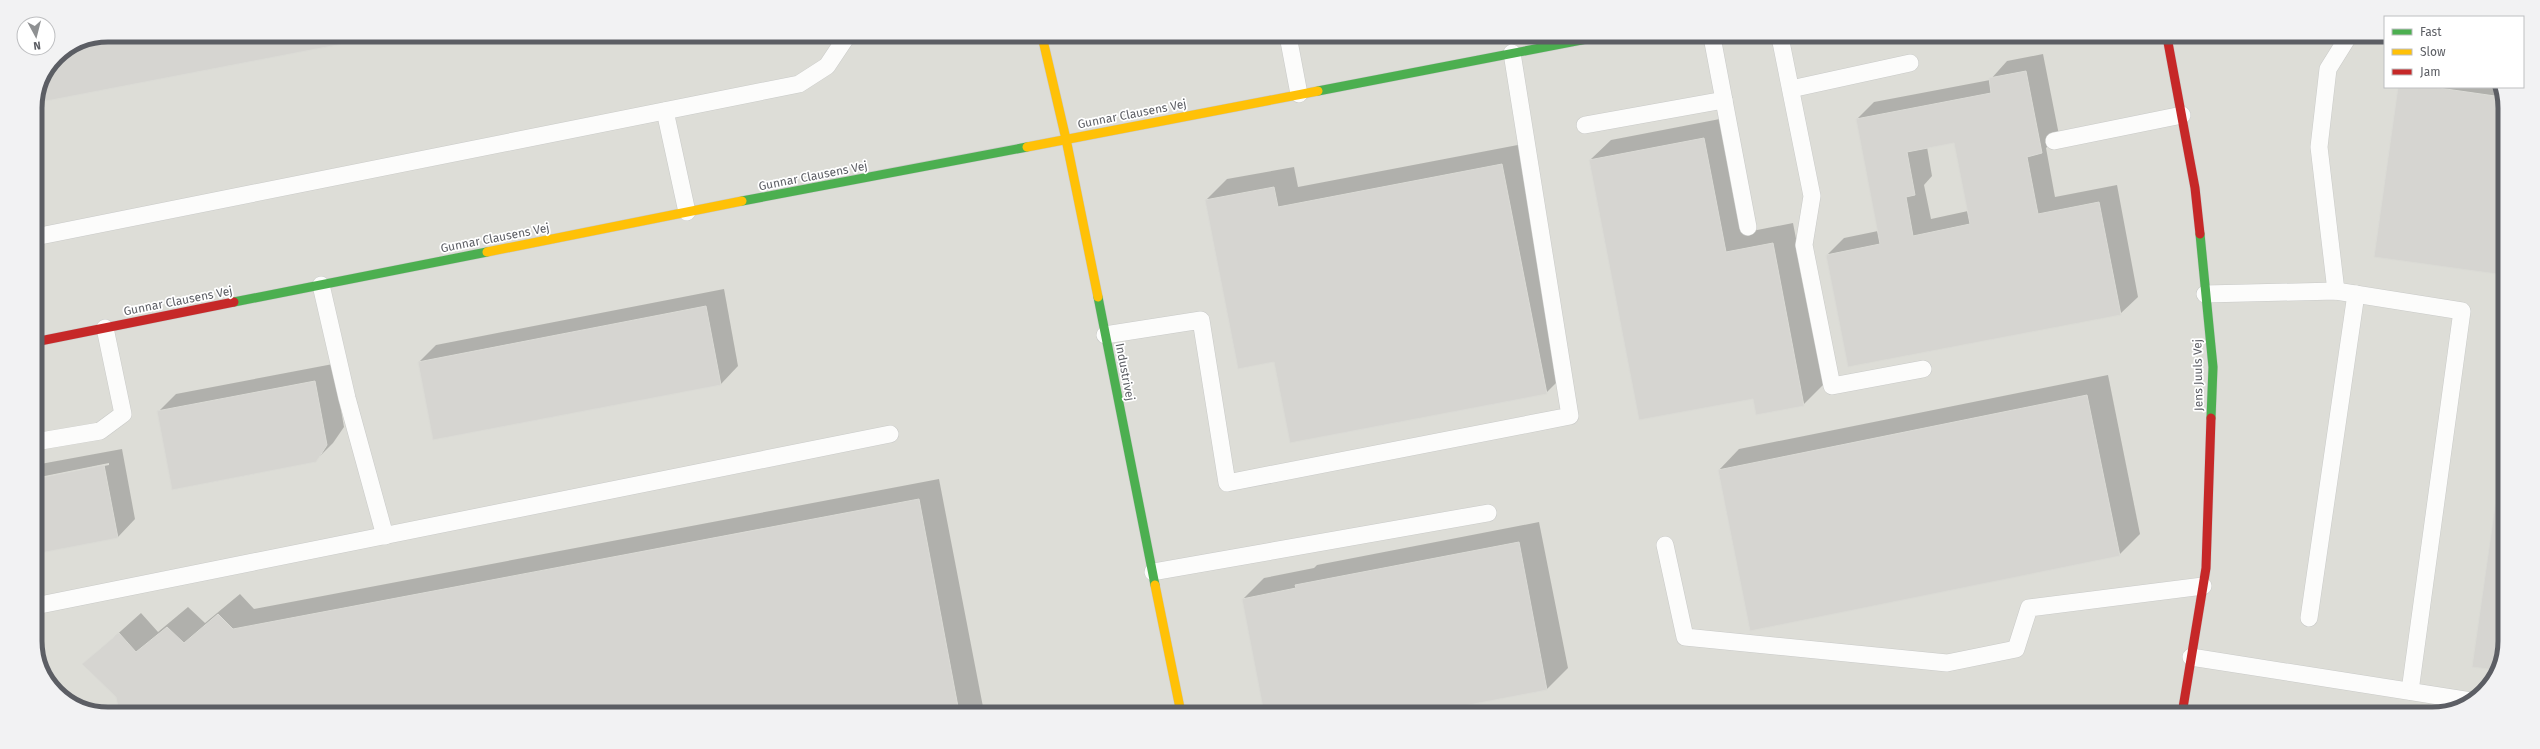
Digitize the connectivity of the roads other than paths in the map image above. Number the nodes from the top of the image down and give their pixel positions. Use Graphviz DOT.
graph roads {
  1 [pos="843,42"];
  2 [pos="1043,42"];
  3 [pos="1289,42"];
  4 [pos="1570,42"];
  5 [pos="1713,42"];
  6 [pos="1781,42"];
  7 [pos="2168,42"];
  8 [pos="2345,42"];
  9 [pos="1512,53"];
  10 [pos="1910,63"];
  11 [pos="1791,88"];
  12 [pos="1299,94"];
  13 [pos="1724,100"];
  14 [pos="665,111"];
  15 [pos="2182,115"];
  16 [pos="1585,125"];
  17 [pos="1066,139"];
  18 [pos="2054,141"];
  19 [pos="687,212"];
  20 [pos="1748,227"];
  21 [pos="42,236"];
  22 [pos="321,285"];
  23 [pos="2336,290"];
  24 [pos="2206,294"];
  25 [pos="2356,294"];
  26 [pos="105,328"];
  27 [pos="1105,335"];
  28 [pos="42,341"];
  29 [pos="1923,369"];
  30 [pos="890,434"];
  31 [pos="42,441"];
  32 [pos="1488,513"];
  33 [pos="385,536"];
  34 [pos="1665,545"];
  35 [pos="1153,572"];
  36 [pos="2203,586"];
  37 [pos="42,605"];
  38 [pos="2308,618"];
  39 [pos="2192,657"];
  40 [pos="2410,691"];
  41 [pos="2462,699"];
  42 [pos="1180,707"];
  43 [pos="2183,707"];
  1 -- 14 [label="lane"];
  2 -- 17 [label="street, Industrivej"];
  3 -- 12 [label="lane"];
  4 -- 9 [label="street, Gunnar Clausens Vej"];
  5 -- 13 [label="lane"];
  6 -- 11 [label="lane"];
  7 -- 15 [label="street, Jens Juuls Vej"];
  8 -- 23 [label="lane"];
  9 -- 12 [label="street, Gunnar Clausens Vej"];
  9 -- 27 [label="lane"];
  10 -- 11 [label="lane"];
  11 -- 29 [label="lane"];
  12 -- 17 [label="street, Gunnar Clausens Vej"];
  13 -- 16 [label="lane"];
  13 -- 20 [label="lane"];
  14 -- 19 [label="lane"];
  14 -- 21 [label="lane"];
  15 -- 18 [label="lane"];
  15 -- 24 [label="street, Jens Juuls Vej"];
  17 -- 19 [label="street, Gunnar Clausens Vej"];
  17 -- 27 [label="street, Industrivej"];
  19 -- 22 [label="street, Gunnar Clausens Vej"];
  22 -- 26 [label="street, Gunnar Clausens Vej"];
  22 -- 33 [label="lane"];
  23 -- 24 [label="lane"];
  23 -- 25 [label="lane"];
  24 -- 36 [label="street, Jens Juuls Vej"];
  25 -- 38 [label="lane"];
  25 -- 40 [label="lane"];
  26 -- 28 [label="street, Gunnar Clausens Vej"];
  26 -- 31 [label="lane"];
  27 -- 35 [label="street, Industrivej"];
  30 -- 33 [label="lane"];
  32 -- 35 [label="lane"];
  33 -- 37 [label="lane"];
  34 -- 36 [label="lane"];
  35 -- 42 [label="street, Industrivej"];
  36 -- 39 [label="street, Jens Juuls Vej"];
  39 -- 40 [label="lane"];
  39 -- 43 [label="street, Jens Juuls Vej"];
  40 -- 41 [label="lane"];
}
